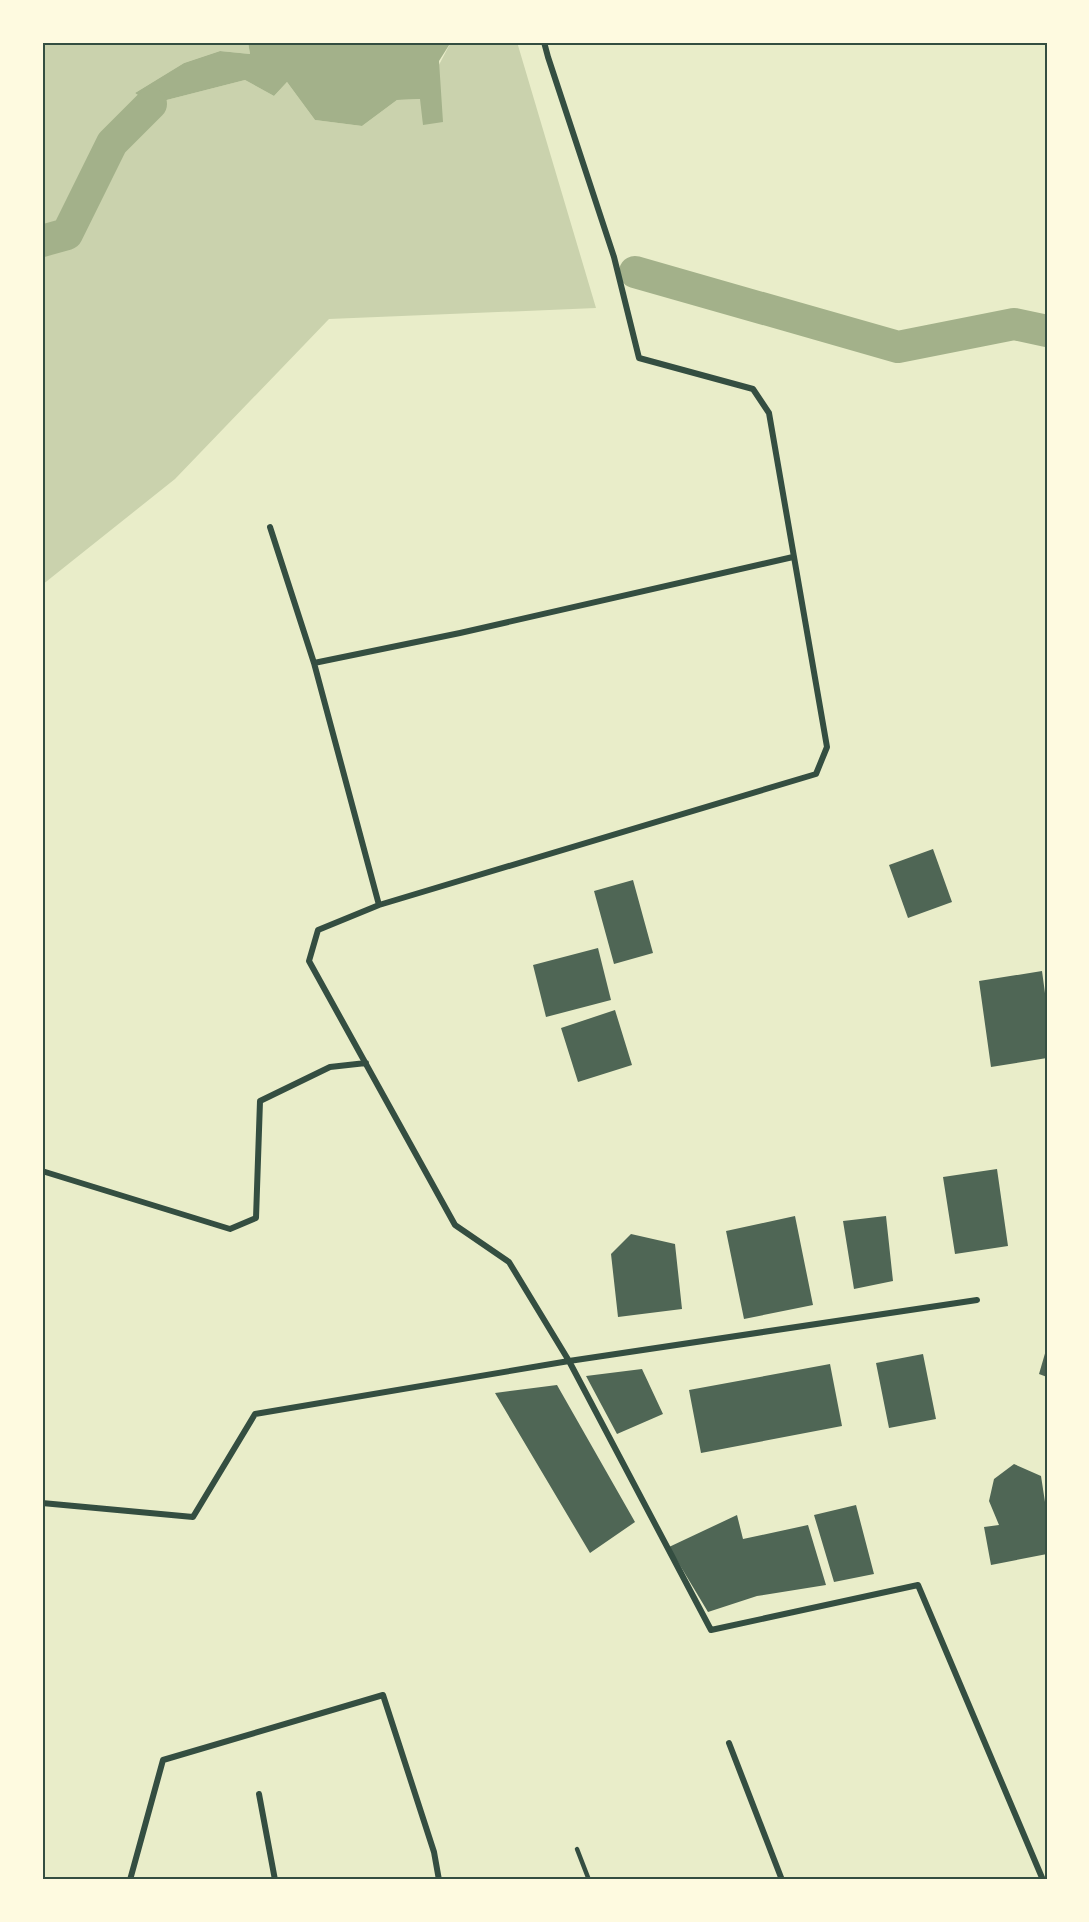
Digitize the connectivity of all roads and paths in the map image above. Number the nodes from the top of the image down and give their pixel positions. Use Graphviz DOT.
graph roads {
  1 [pos="544,42"];
  2 [pos="270,526"];
  3 [pos="793,557"];
  4 [pos="314,663"];
  5 [pos="379,905"];
  6 [pos="366,1063"];
  7 [pos="42,1171"];
  8 [pos="977,1300"];
  9 [pos="569,1361"];
  10 [pos="42,1503"];
  11 [pos="729,1743"];
  12 [pos="259,1794"];
  13 [pos="577,1849"];
  14 [pos="130,1880"];
  15 [pos="275,1880"];
  16 [pos="439,1880"];
  17 [pos="590,1880"];
  18 [pos="782,1880"];
  19 [pos="1043,1880"];
  1 -- 3 [label="street"];
  2 -- 4 [label="street"];
  3 -- 4 [label="street"];
  3 -- 5 [label="street"];
  4 -- 5 [label="street"];
  5 -- 6 [label="street"];
  6 -- 7 [label="street"];
  6 -- 9 [label="street"];
  8 -- 9 [label="street"];
  9 -- 10 [label="street"];
  9 -- 19 [label="street"];
  11 -- 18 [label="street"];
  12 -- 15 [label="street"];
  13 -- 17 [label="lane"];
  14 -- 16 [label="street"];
}
